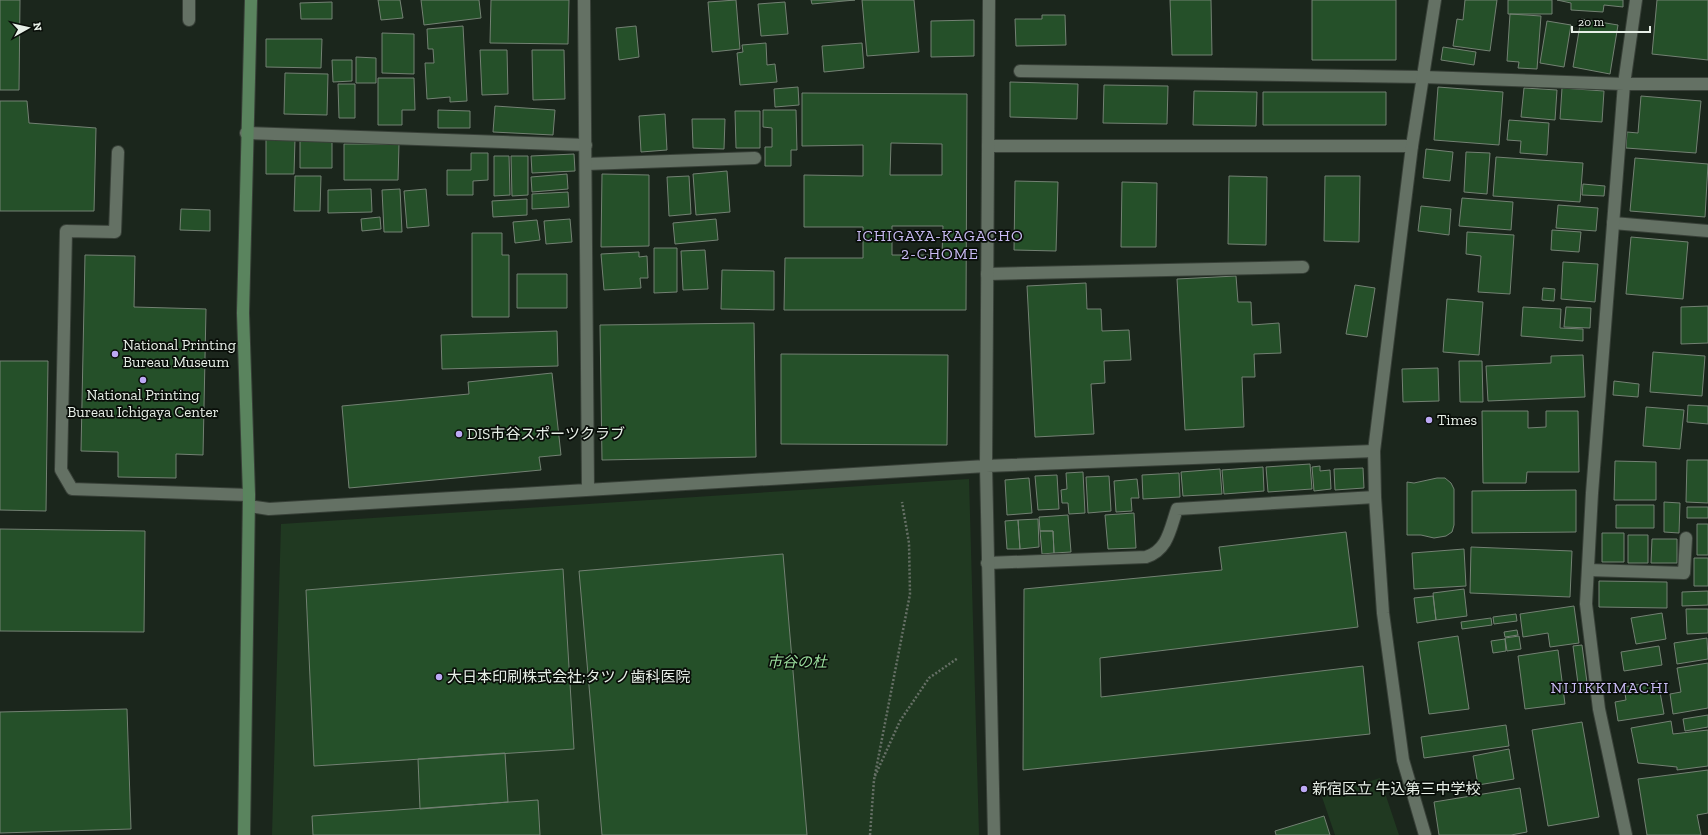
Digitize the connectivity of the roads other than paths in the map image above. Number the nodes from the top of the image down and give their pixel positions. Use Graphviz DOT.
graph roads {
  1 [pos="189,0"];
  2 [pos="251,0"];
  3 [pos="584,0"];
  4 [pos="989,0"];
  5 [pos="1435,0"];
  6 [pos="1636,0"];
  7 [pos="189,20"];
  8 [pos="1020,71"];
  9 [pos="1423,77"];
  10 [pos="1624,84"];
  11 [pos="1708,84"];
  12 [pos="246,133"];
  13 [pos="586,145"];
  14 [pos="988,146"];
  15 [pos="1412,146"];
  16 [pos="118,152"];
  17 [pos="755,158"];
  18 [pos="586,164"];
  19 [pos="1613,223"];
  20 [pos="1708,231"];
  21 [pos="1303,267"];
  22 [pos="987,274"];
  23 [pos="1374,451"];
  24 [pos="986,466"];
  25 [pos="588,490"];
  26 [pos="1374,497"];
  27 [pos="249,501"];
  28 [pos="1686,538"];
  29 [pos="987,562"];
  30 [pos="1588,570"];
  31 [pos="244,835"];
  32 [pos="994,835"];
  33 [pos="1425,835"];
  34 [pos="1626,835"];
  1 -- 7 [label="street"];
  2 -- 12 [label="street"];
  3 -- 13 [label="street"];
  4 -- 14 [label="street"];
  5 -- 9 [label="street"];
  6 -- 10 [label="street"];
  8 -- 9 [label="street"];
  9 -- 10 [label="street"];
  9 -- 15 [label="street"];
  10 -- 11 [label="street"];
  10 -- 19 [label="street"];
  12 -- 13 [label="street"];
  12 -- 27 [label="street"];
  13 -- 18 [label="street"];
  14 -- 15 [label="street"];
  14 -- 22 [label="street"];
  15 -- 23 [label="street"];
  16 -- 27 [label="street"];
  17 -- 18 [label="street"];
  18 -- 25 [label="street"];
  19 -- 20 [label="street"];
  19 -- 30 [label="street"];
  21 -- 22 [label="street"];
  22 -- 24 [label="street"];
  23 -- 24 [label="street"];
  23 -- 26 [label="street"];
  24 -- 25 [label="street"];
  24 -- 29 [label="street"];
  25 -- 27 [label="street"];
  26 -- 29 [label="street"];
  26 -- 33 [label="street"];
  27 -- 31 [label="street"];
  28 -- 30 [label="street"];
  29 -- 32 [label="street"];
  30 -- 34 [label="street"];
}
